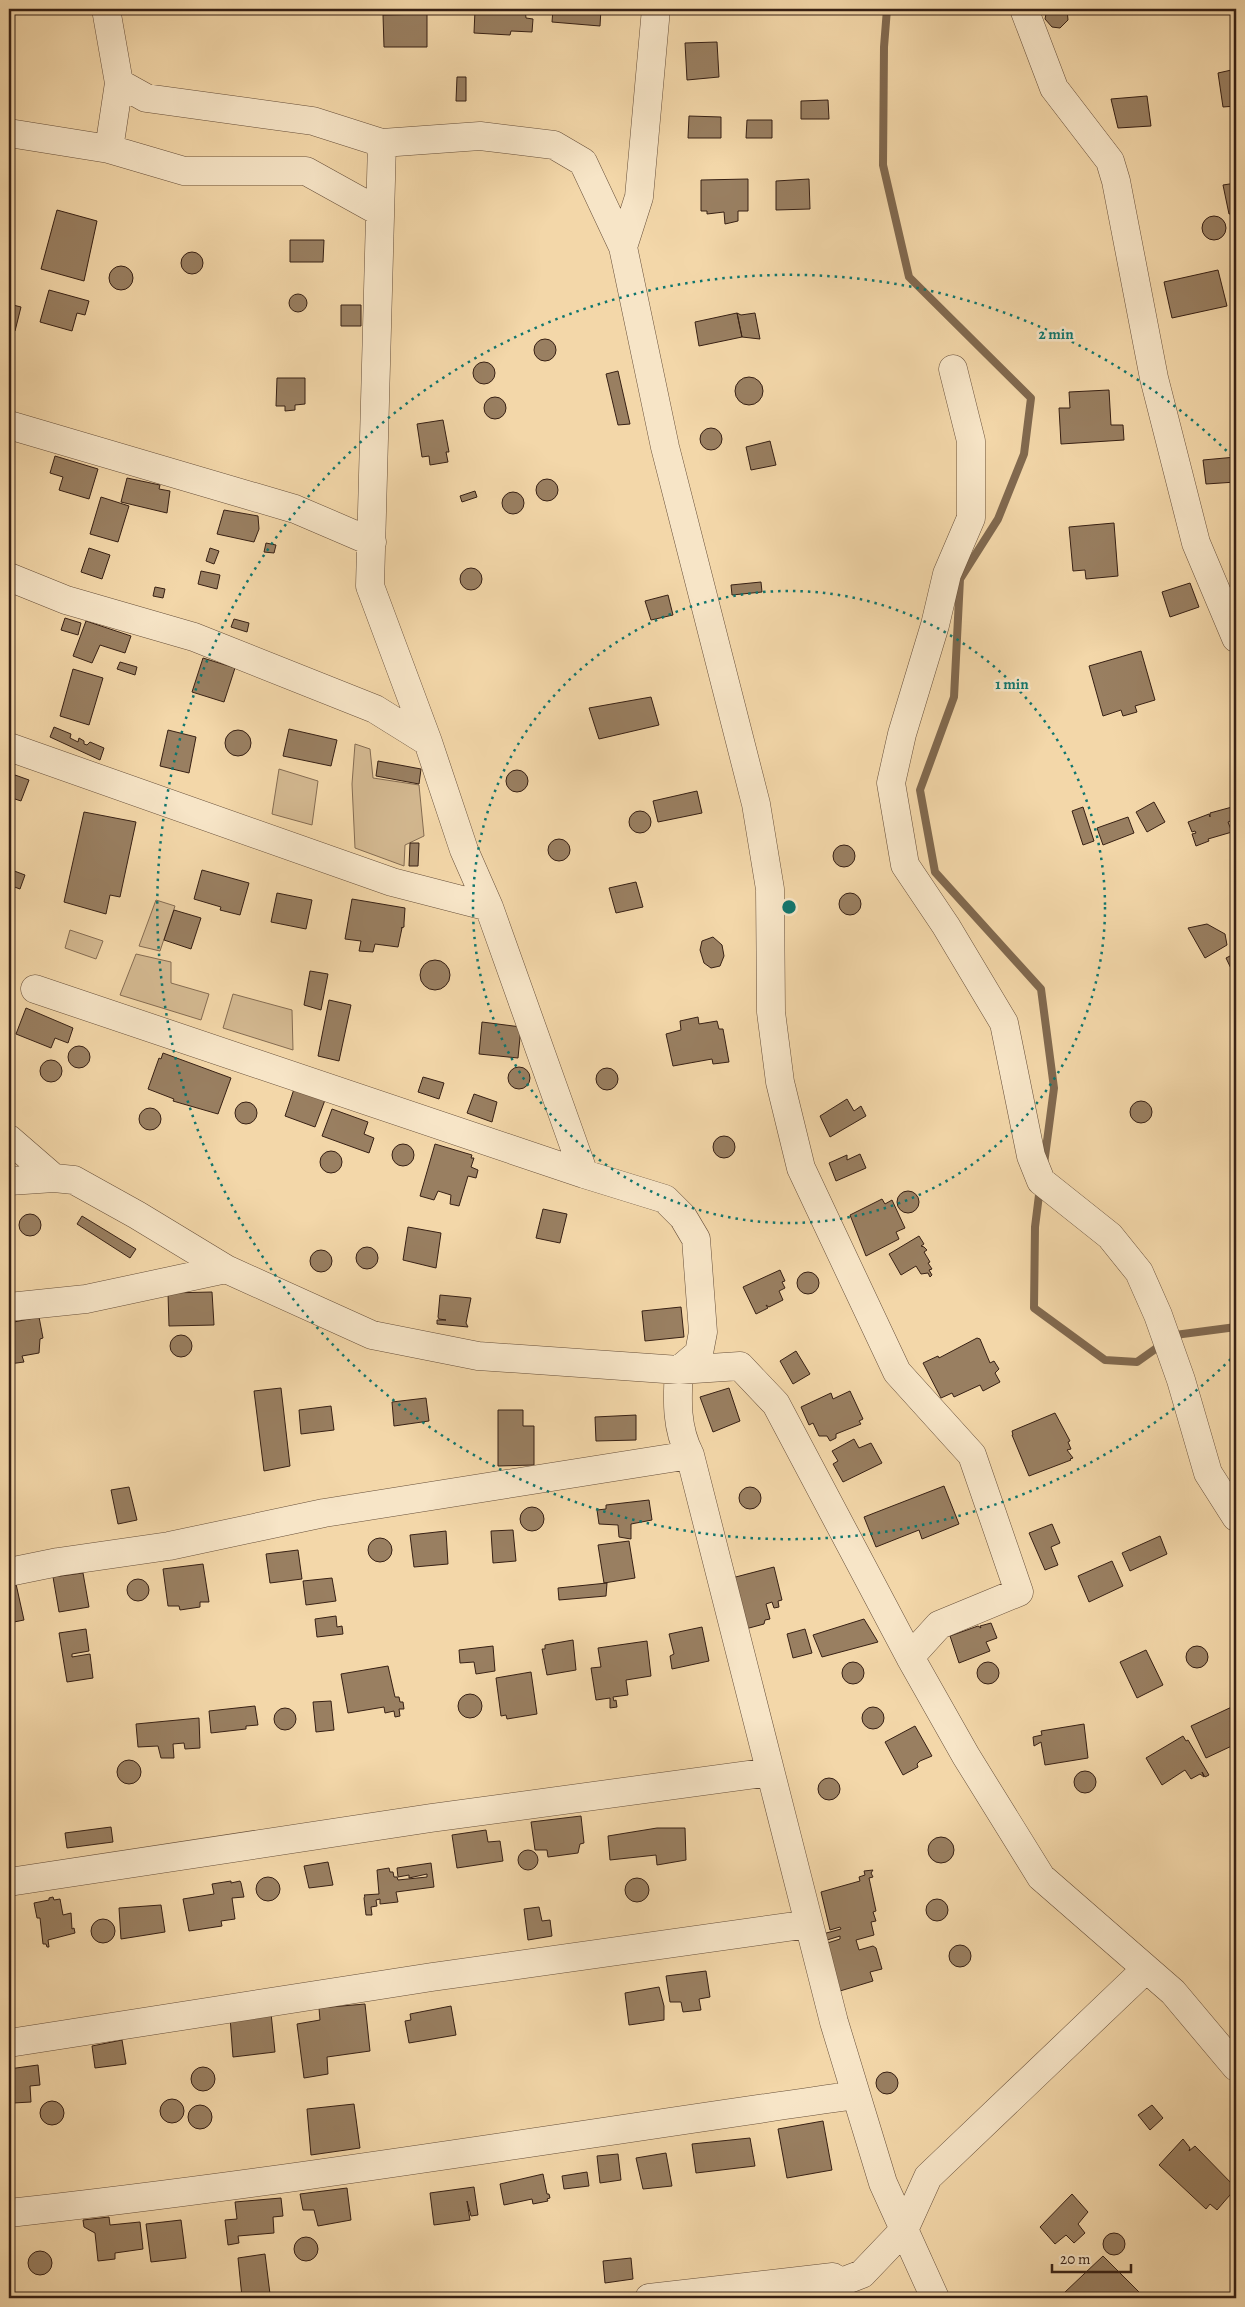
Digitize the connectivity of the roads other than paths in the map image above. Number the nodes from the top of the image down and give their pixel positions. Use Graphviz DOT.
graph roads {
  1 [pos="106,9"];
  2 [pos="656,9"];
  3 [pos="1024,9"];
  4 [pos="119,83"];
  5 [pos="9,134"];
  6 [pos="382,143"];
  7 [pos="109,149"];
  8 [pos="380,212"];
  9 [pos="623,246"];
  10 [pos="952,369"];
  11 [pos="9,425"];
  12 [pos="372,542"];
  13 [pos="9,577"];
  14 [pos="1236,638"];
  15 [pos="428,742"];
  16 [pos="9,747"];
  17 [pos="489,907"];
  18 [pos="35,989"];
  19 [pos="9,1139"];
  20 [pos="584,1174"];
  21 [pos="54,1178"];
  22 [pos="9,1181"];
  23 [pos="226,1269"];
  24 [pos="9,1307"];
  25 [pos="679,1370"];
  26 [pos="690,1455"];
  27 [pos="1236,1517"];
  28 [pos="9,1572"];
  29 [pos="910,1657"];
  30 [pos="770,1772"];
  31 [pos="9,1882"];
  32 [pos="809,1924"];
  33 [pos="1146,1969"];
  34 [pos="9,2044"];
  35 [pos="1236,2067"];
  36 [pos="856,2095"];
  37 [pos="9,2214"];
  38 [pos="904,2230"];
  39 [pos="862,2274"];
  40 [pos="648,2298"];
  41 [pos="807,2298"];
  42 [pos="935,2298"];
  1 -- 4 [label="street"];
  2 -- 9 [label="street"];
  3 -- 14 [label="street"];
  4 -- 6 [label="street"];
  4 -- 7 [label="street"];
  5 -- 7 [label="street"];
  6 -- 8 [label="street"];
  6 -- 9 [label="street"];
  7 -- 8 [label="street"];
  8 -- 12 [label="street"];
  9 -- 29 [label="street"];
  10 -- 27 [label="street"];
  11 -- 12 [label="street"];
  12 -- 15 [label="street"];
  13 -- 15 [label="street"];
  15 -- 17 [label="street"];
  16 -- 17 [label="street"];
  17 -- 20 [label="street"];
  18 -- 20 [label="street"];
  19 -- 21 [label="street"];
  20 -- 25 [label="street"];
  21 -- 22 [label="street"];
  21 -- 23 [label="street"];
  23 -- 24 [label="street"];
  23 -- 25 [label="street"];
  25 -- 26 [label="street"];
  25 -- 29 [label="street"];
  26 -- 28 [label="street"];
  26 -- 30 [label="street"];
  29 -- 33 [label="street"];
  30 -- 31 [label="street"];
  30 -- 32 [label="street"];
  32 -- 34 [label="street"];
  32 -- 36 [label="street"];
  33 -- 35 [label="street"];
  33 -- 38 [label="street"];
  36 -- 37 [label="street"];
  36 -- 38 [label="street"];
  38 -- 39 [label="street"];
  38 -- 42 [label="street"];
  39 -- 40 [label="street"];
  39 -- 41 [label="street"];
}
